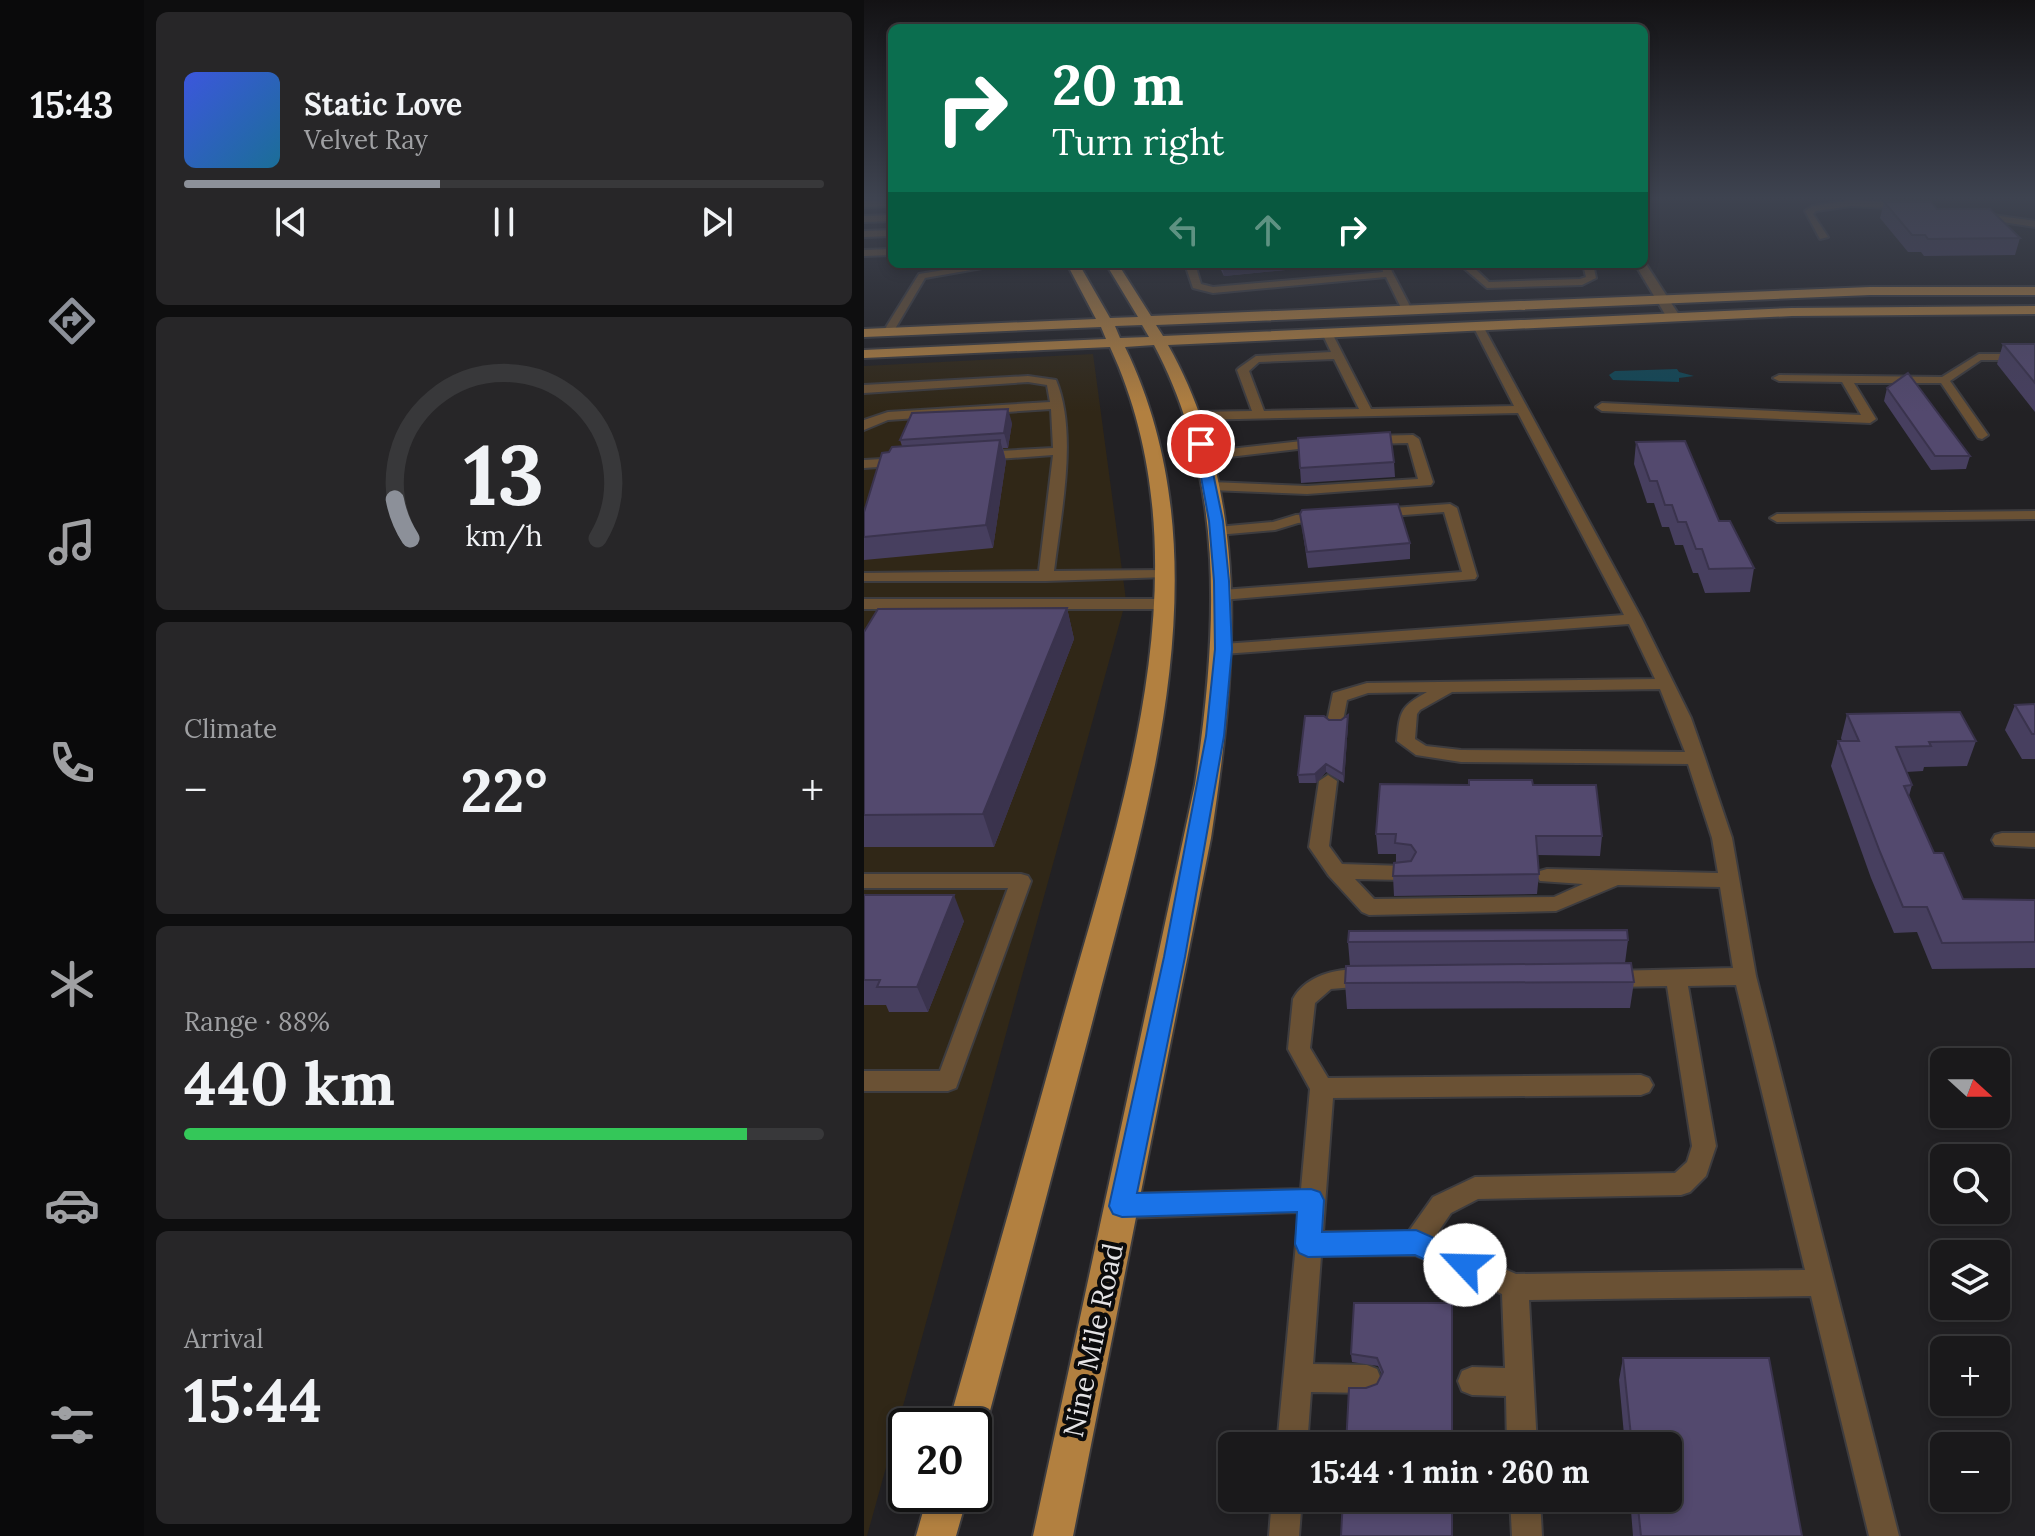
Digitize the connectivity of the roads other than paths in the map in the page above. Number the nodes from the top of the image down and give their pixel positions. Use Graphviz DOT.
graph roads {
  1 [pos="970,269"];
  2 [pos="1076,269"];
  3 [pos="1115,269"];
  4 [pos="1191,269"];
  5 [pos="1387,269"];
  6 [pos="1469,269"];
  7 [pos="1589,269"];
  8 [pos="1644,269"];
  9 [pos="2035,291"];
  10 [pos="1661,299"];
  11 [pos="1407,310"];
  12 [pos="2035,310"];
  13 [pos="1674,318"];
  14 [pos="1147,322"];
  15 [pos="1478,326"];
  16 [pos="888,332"];
  17 [pos="864,333"];
  18 [pos="1111,333"];
  19 [pos="1327,333"];
  20 [pos="1158,341"];
  21 [pos="1338,355"];
  22 [pos="866,357"];
  23 [pos="2035,357"];
  24 [pos="1779,378"];
  25 [pos="1846,379"];
  26 [pos="1944,380"];
  27 [pos="882,387"];
  28 [pos="864,389"];
  29 [pos="1058,405"];
  30 [pos="1602,407"];
  31 [pos="1523,409"];
  32 [pos="1367,413"];
  33 [pos="1260,415"];
  34 [pos="1193,416"];
  35 [pos="868,423"];
  36 [pos="1982,435"];
  37 [pos="1360,441"];
  38 [pos="1333,442"];
  39 [pos="1061,451"];
  40 [pos="1203,456"];
  41 [pos="970,457"];
  42 [pos="909,462"];
  43 [pos="864,464"];
  44 [pos="1262,468"];
  45 [pos="1211,486"];
  46 [pos="2035,515"];
  47 [pos="1777,518"];
  48 [pos="1217,531"];
  49 [pos="1162,574"];
  50 [pos="864,577"];
  51 [pos="1046,577"];
  52 [pos="1222,595"];
  53 [pos="864,604"];
  54 [pos="1163,604"];
  55 [pos="1634,619"];
  56 [pos="1223,649"];
  57 [pos="1664,684"];
  58 [pos="1449,687"];
  59 [pos="1336,722"];
  60 [pos="1696,758"];
  61 [pos="1328,781"];
  62 [pos="2002,840"];
  63 [pos="2035,840"];
  64 [pos="1336,871"];
  65 [pos="1404,873"];
  66 [pos="1547,876"];
  67 [pos="1617,877"];
  68 [pos="1729,880"];
  69 [pos="864,881"];
  70 [pos="1745,976"];
  71 [pos="1676,978"];
  72 [pos="1395,979"];
  73 [pos="1595,979"];
  74 [pos="864,1081"];
  75 [pos="1641,1085"];
  76 [pos="1322,1088"];
  77 [pos="1311,1200"];
  78 [pos="1122,1206"];
  79 [pos="1416,1243"];
  80 [pos="1308,1244"];
  81 [pos="1821,1283"];
  82 [pos="1515,1287"];
  83 [pos="1297,1378"];
  84 [pos="1367,1379"];
  85 [pos="1472,1381"];
  86 [pos="1519,1382"];
  87 [pos="972,1408"];
  88 [pos="1293,1432"];
  89 [pos="1521,1432"];
  90 [pos="943,1512"];
  91 [pos="1286,1512"];
  92 [pos="1526,1512"];
  93 [pos="936,1536"];
  94 [pos="1053,1536"];
  95 [pos="1284,1536"];
  96 [pos="1527,1536"];
  97 [pos="1884,1536"];
  1 -- 16 [label="lane"];
  2 -- 18 [label="main road"];
  3 -- 14 [label="main road, Nine Mile Road"];
  4 -- 5 [label="lane"];
  5 -- 11 [label="lane"];
  6 -- 7 [label="lane"];
  8 -- 10 [label="street"];
  9 -- 10 [label="main road"];
  10 -- 11 [label="main road"];
  10 -- 13 [label="street"];
  11 -- 14 [label="main road"];
  12 -- 13 [label="main road"];
  13 -- 15 [label="main road"];
  14 -- 18 [label="main road"];
  14 -- 20 [label="main road, Nine Mile Road"];
  15 -- 19 [label="main road"];
  15 -- 31 [label="lane"];
  16 -- 17 [label="main road"];
  16 -- 18 [label="main road"];
  18 -- 20 [label="main road"];
  18 -- 22 [label="main road"];
  18 -- 49 [label="main road"];
  19 -- 20 [label="main road"];
  19 -- 21 [label="lane"];
  20 -- 34 [label="main road, Nine Mile Road"];
  21 -- 32 [label="lane"];
  21 -- 33 [label="lane"];
  23 -- 26 [label="lane"];
  24 -- 25 [label="lane"];
  25 -- 26 [label="lane"];
  25 -- 30 [label="lane"];
  26 -- 36 [label="lane"];
  27 -- 28 [label="lane"];
  27 -- 29 [label="lane"];
  27 -- 35 [label="lane"];
  29 -- 35 [label="lane"];
  29 -- 39 [label="lane"];
  31 -- 32 [label="lane"];
  31 -- 55 [label="lane"];
  32 -- 33 [label="lane"];
  33 -- 34 [label="lane"];
  34 -- 40 [label="main road, Nine Mile Road"];
  37 -- 44 [label="lane"];
  38 -- 44 [label="lane"];
  39 -- 41 [label="lane"];
  39 -- 51 [label="lane"];
  40 -- 44 [label="lane"];
  40 -- 45 [label="main road, Nine Mile Road"];
  42 -- 43 [label="lane"];
  44 -- 45 [label="lane"];
  45 -- 48 [label="main road, Nine Mile Road"];
  46 -- 47 [label="lane"];
  48 -- 52 [label="main road, Nine Mile Road"];
  48 -- 52 [label="lane"];
  49 -- 51 [label="lane"];
  49 -- 54 [label="main road"];
  50 -- 51 [label="lane"];
  52 -- 56 [label="main road, Nine Mile Road"];
  53 -- 54 [label="lane"];
  54 -- 87 [label="main road"];
  55 -- 56 [label="lane"];
  55 -- 57 [label="lane"];
  56 -- 78 [label="main road, Nine Mile Road"];
  57 -- 58 [label="lane"];
  57 -- 60 [label="lane"];
  58 -- 59 [label="lane"];
  58 -- 60 [label="lane"];
  60 -- 68 [label="lane"];
  61 -- 64 [label="lane"];
  62 -- 63 [label="lane"];
  64 -- 65 [label="lane"];
  64 -- 67 [label="lane"];
  66 -- 67 [label="lane"];
  67 -- 68 [label="lane"];
  68 -- 70 [label="lane"];
  69 -- 74 [label="lane"];
  70 -- 71 [label="lane"];
  70 -- 81 [label="lane"];
  71 -- 73 [label="lane"];
  71 -- 79 [label="lane"];
  72 -- 76 [label="lane"];
  75 -- 76 [label="lane"];
  76 -- 77 [label="lane"];
  77 -- 78 [label="lane"];
  77 -- 80 [label="lane"];
  78 -- 94 [label="main road, Nine Mile Road"];
  79 -- 80 [label="lane"];
  79 -- 82 [label="lane"];
  80 -- 83 [label="lane"];
  81 -- 82 [label="lane"];
  81 -- 97 [label="lane"];
  82 -- 86 [label="lane"];
  83 -- 84 [label="lane"];
  83 -- 88 [label="lane"];
  85 -- 86 [label="lane"];
  86 -- 89 [label="lane"];
  90 -- 93 [label="main road"];
  91 -- 95 [label="lane"];
  92 -- 96 [label="lane"];
}
